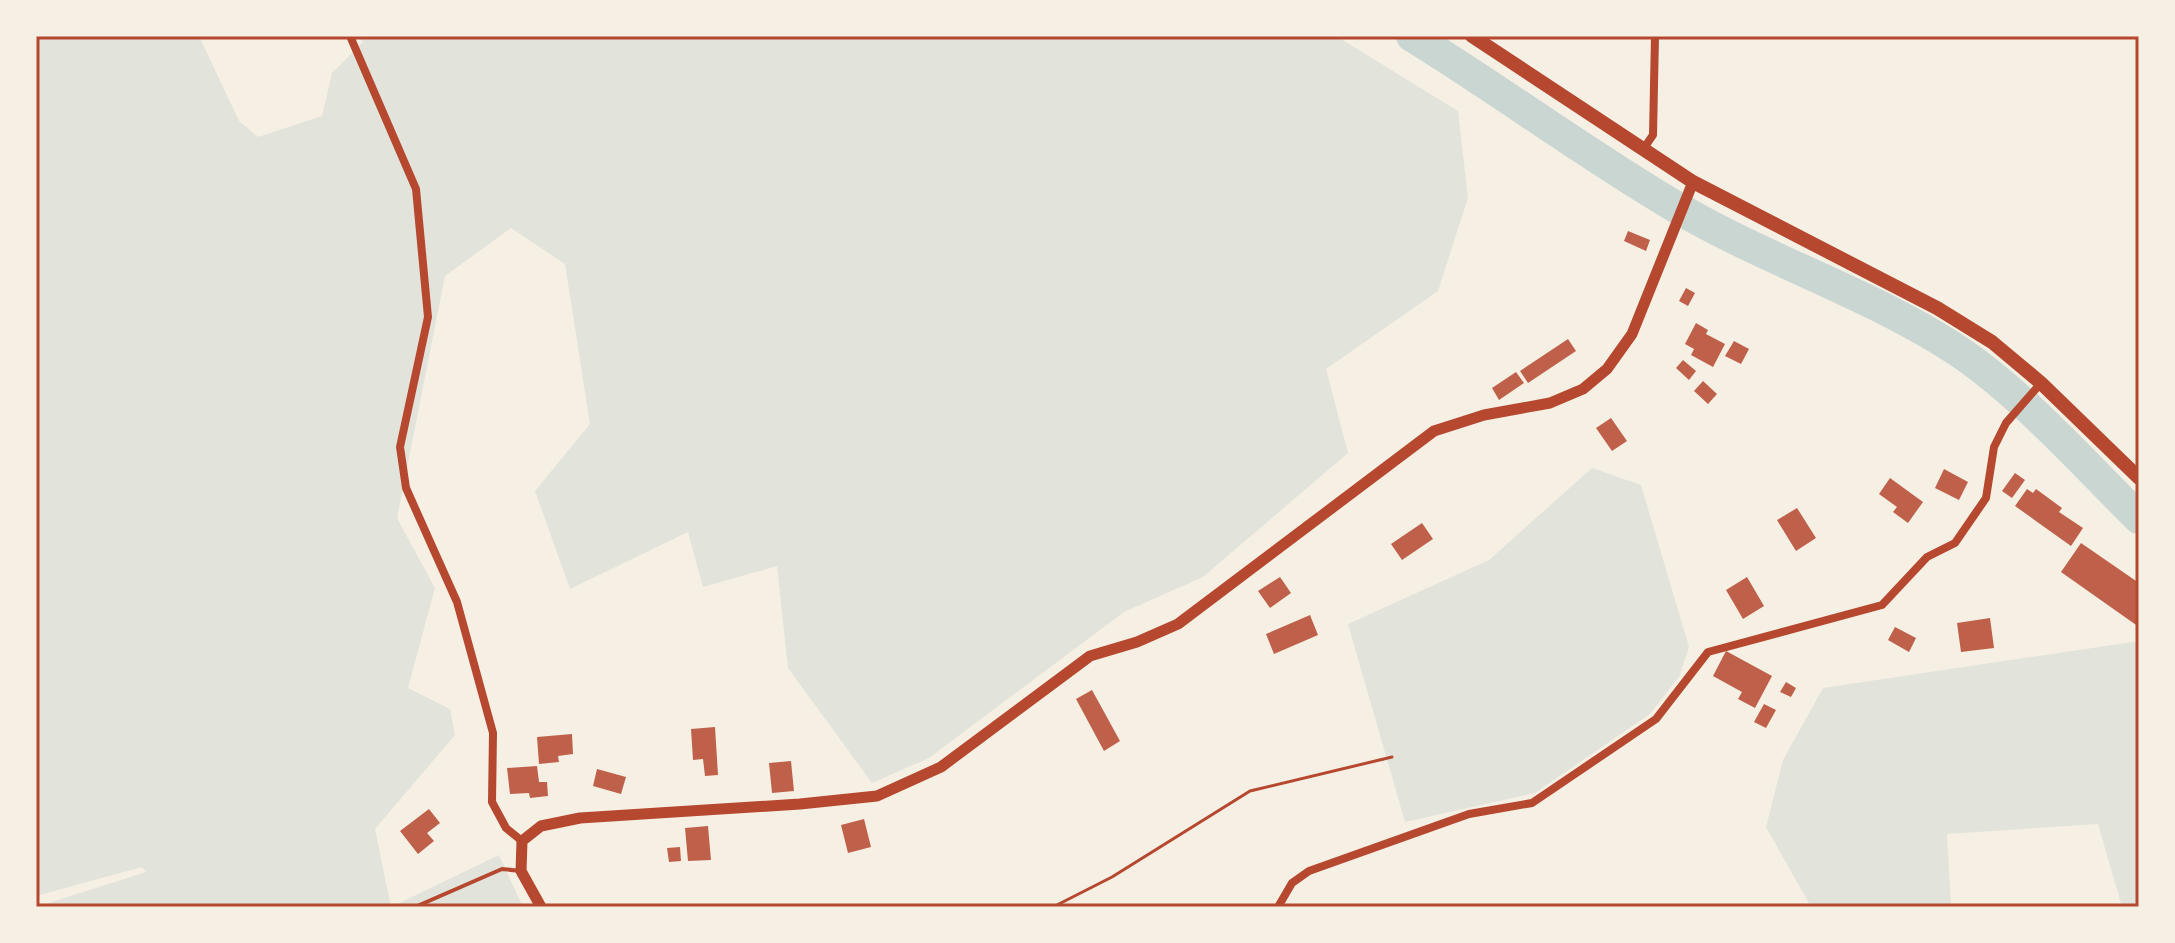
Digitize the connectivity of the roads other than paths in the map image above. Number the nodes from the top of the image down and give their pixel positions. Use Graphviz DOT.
graph roads {
  1 [pos="350,36"];
  2 [pos="1472,36"];
  3 [pos="1655,36"];
  4 [pos="1644,148"];
  5 [pos="1693,182"];
  6 [pos="2041,383"];
  7 [pos="2139,476"];
  8 [pos="522,841"];
  9 [pos="521,871"];
  10 [pos="187,907"];
  11 [pos="201,907"];
  12 [pos="415,907"];
  13 [pos="541,907"];
  14 [pos="1278,907"];
  1 -- 8 [label="street"];
  2 -- 4 [label="main road"];
  3 -- 4 [label="street"];
  4 -- 5 [label="main road"];
  5 -- 6 [label="main road"];
  5 -- 8 [label="street"];
  6 -- 7 [label="main road"];
  6 -- 14 [label="street"];
  8 -- 9 [label="street"];
  9 -- 12 [label="lane"];
  9 -- 13 [label="street"];
  10 -- 11 [label="lane"];
}
